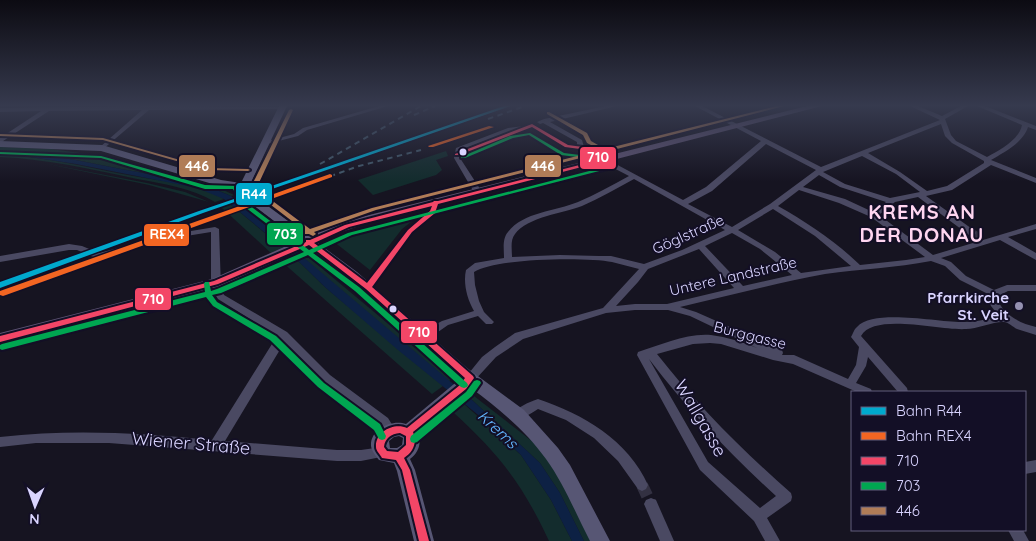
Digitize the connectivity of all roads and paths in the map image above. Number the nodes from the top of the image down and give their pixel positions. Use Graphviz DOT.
graph roads {
  1 [pos="17,131"];
  2 [pos="121,131"];
  3 [pos="271,131"];
  4 [pos="302,131"];
  5 [pos="504,131"];
  6 [pos="548,131"];
  7 [pos="557,131"];
  8 [pos="716,131"];
  9 [pos="747,131"];
  10 [pos="919,131"];
  11 [pos="938,131"];
  12 [pos="946,131"];
  13 [pos="1024,131"];
  14 [pos="948,136"];
  15 [pos="765,141"];
  16 [pos="267,142"];
  17 [pos="0,143"];
  18 [pos="102,148"];
  19 [pos="581,148"];
  20 [pos="864,154"];
  21 [pos="604,160"];
  22 [pos="988,161"];
  23 [pos="820,171"];
  24 [pos="633,177"];
  25 [pos="1036,181"];
  26 [pos="246,183"];
  27 [pos="794,190"];
  28 [pos="478,192"];
  29 [pos="923,194"];
  30 [pos="436,202"];
  31 [pos="889,202"];
  32 [pos="682,204"];
  33 [pos="773,206"];
  34 [pos="874,215"];
  35 [pos="522,226"];
  36 [pos="1036,226"];
  37 [pos="732,230"];
  38 [pos="972,232"];
  39 [pos="1001,237"];
  40 [pos="308,241"];
  41 [pos="700,245"];
  42 [pos="1036,257"];
  43 [pos="932,258"];
  44 [pos="0,259"];
  45 [pos="508,259"];
  46 [pos="644,267"];
  47 [pos="858,268"];
  48 [pos="799,276"];
  49 [pos="216,283"];
  50 [pos="368,287"];
  51 [pos="1036,288"];
  52 [pos="740,289"];
  53 [pos="994,293"];
  54 [pos="667,307"];
  55 [pos="606,310"];
  56 [pos="478,313"];
  57 [pos="1006,318"];
  58 [pos="489,322"];
  59 [pos="1036,331"];
  60 [pos="283,335"];
  61 [pos="424,336"];
  62 [pos="0,339"];
  63 [pos="864,348"];
  64 [pos="646,353"];
  65 [pos="794,360"];
  66 [pos="467,382"];
  67 [pos="850,384"];
  68 [pos="865,391"];
  69 [pos="903,391"];
  70 [pos="518,416"];
  71 [pos="390,431"];
  72 [pos="408,432"];
  73 [pos="0,442"];
  74 [pos="215,446"];
  75 [pos="390,454"];
  76 [pos="642,485"];
  77 [pos="651,504"];
  78 [pos="758,516"];
  79 [pos="424,541"];
  80 [pos="600,541"];
  81 [pos="667,541"];
  82 [pos="772,541"];
  1 -- 17 [label="street"];
  2 -- 18 [label="street"];
  3 -- 16 [label="main road"];
  4 -- 16 [label="street"];
  5 -- 28 [label="street"];
  6 -- 19 [label="street"];
  7 -- 19 [label="street"];
  8 -- 21 [label="main road"];
  9 -- 15 [label="street"];
  10 -- 20 [label="street"];
  11 -- 14 [label="street"];
  12 -- 14 [label="street"];
  13 -- 22 [label="street"];
  14 -- 22 [label="street"];
  15 -- 23 [label="street"];
  15 -- 32 [label="street"];
  16 -- 26 [label="main road"];
  17 -- 18 [label="main road"];
  18 -- 26 [label="main road"];
  19 -- 21 [label="street"];
  20 -- 23 [label="street, Göglstraße"];
  20 -- 29 [label="street"];
  21 -- 24 [label="street"];
  21 -- 28 [label="main road"];
  22 -- 25 [label="street"];
  22 -- 29 [label="street"];
  23 -- 27 [label="street, Göglstraße"];
  23 -- 31 [label="street"];
  24 -- 32 [label="street"];
  24 -- 35 [label="street"];
  26 -- 40 [label="main road"];
  27 -- 33 [label="street, Göglstraße"];
  27 -- 34 [label="street"];
  28 -- 30 [label="main road"];
  29 -- 31 [label="street"];
  29 -- 38 [label="street"];
  30 -- 40 [label="main road"];
  30 -- 50 [label="street"];
  31 -- 34 [label="street"];
  32 -- 37 [label="street"];
  33 -- 37 [label="street, Göglstraße"];
  33 -- 47 [label="street"];
  34 -- 43 [label="street"];
  35 -- 45 [label="street"];
  36 -- 39 [label="street, Untere Landstraße"];
  37 -- 41 [label="street, Göglstraße"];
  37 -- 48 [label="street"];
  39 -- 42 [label="street"];
  39 -- 43 [label="street, Untere Landstraße"];
  40 -- 49 [label="main road"];
  40 -- 50 [label="main road"];
  41 -- 46 [label="street, Göglstraße"];
  41 -- 52 [label="street"];
  43 -- 47 [label="street, Untere Landstraße"];
  43 -- 53 [label="street"];
  44 -- 49 [label="street"];
  45 -- 46 [label="street"];
  45 -- 56 [label="street"];
  46 -- 55 [label="street, Göglstraße"];
  47 -- 48 [label="street, Untere Landstraße"];
  48 -- 52 [label="street, Untere Landstraße"];
  49 -- 60 [label="street"];
  49 -- 62 [label="main road"];
  50 -- 61 [label="main road"];
  51 -- 53 [label="street"];
  52 -- 54 [label="street, Untere Landstraße"];
  53 -- 57 [label="street"];
  54 -- 55 [label="street, Untere Landstraße"];
  54 -- 65 [label="street"];
  55 -- 66 [label="street, Untere Landstraße"];
  56 -- 58 [label="street"];
  56 -- 61 [label="street"];
  57 -- 59 [label="street"];
  57 -- 63 [label="street"];
  60 -- 71 [label="street"];
  60 -- 74 [label="street"];
  61 -- 66 [label="main road"];
  63 -- 67 [label="street"];
  63 -- 69 [label="street"];
  64 -- 65 [label="street, Burggasse"];
  64 -- 78 [label="street, Wallgasse"];
  64 -- 78 [label="street"];
  65 -- 67 [label="street"];
  66 -- 70 [label="main road"];
  66 -- 72 [label="main road"];
  67 -- 68 [label="street"];
  70 -- 76 [label="street"];
  70 -- 80 [label="main road"];
  71 -- 72 [label="main road"];
  71 -- 75 [label="main road"];
  72 -- 75 [label="main road"];
  73 -- 74 [label="street, Wiener Straße"];
  74 -- 75 [label="street, Wiener Straße"];
  75 -- 79 [label="main road"];
  77 -- 81 [label="street"];
  78 -- 82 [label="street, Wallgasse"];
}
